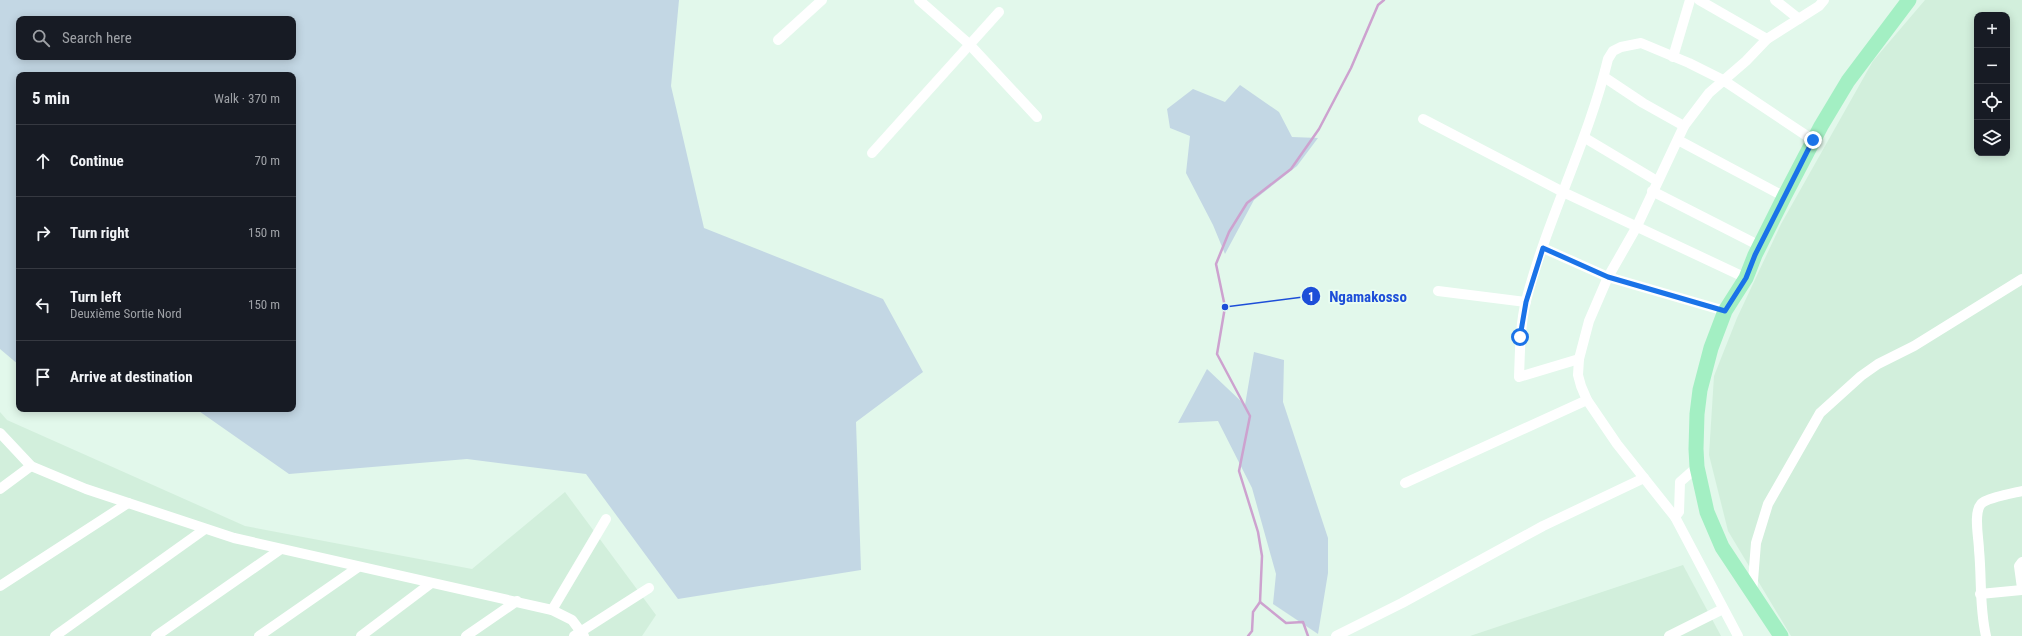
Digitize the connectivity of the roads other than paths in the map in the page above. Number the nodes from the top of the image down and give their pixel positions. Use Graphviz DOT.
graph roads {
  1 [pos="822,0"];
  2 [pos="920,0"];
  3 [pos="1690,0"];
  4 [pos="1699,0"];
  5 [pos="1775,0"];
  6 [pos="1824,0"];
  7 [pos="1908,0"];
  8 [pos="1000,12"];
  9 [pos="1799,19"];
  10 [pos="1767,39"];
  11 [pos="778,40"];
  12 [pos="969,44"];
  13 [pos="1673,56"];
  14 [pos="1604,77"];
  15 [pos="1723,80"];
  16 [pos="1037,117"];
  17 [pos="1423,119"];
  18 [pos="1684,126"];
  19 [pos="1584,138"];
  20 [pos="1678,140"];
  21 [pos="1813,140"];
  22 [pos="872,153"];
  23 [pos="1657,181"];
  24 [pos="1652,191"];
  25 [pos="1563,192"];
  26 [pos="1785,197"];
  27 [pos="1636,228"];
  28 [pos="1760,246"];
  29 [pos="1543,248"];
  30 [pos="1608,277"];
  31 [pos="1746,278"];
  32 [pos="2022,279"];
  33 [pos="1438,291"];
  34 [pos="1526,302"];
  35 [pos="1725,311"];
  36 [pos="1579,359"];
  37 [pos="1588,400"];
  38 [pos="0,433"];
  39 [pos="31,466"];
  40 [pos="1697,467"];
  41 [pos="1644,478"];
  42 [pos="1405,483"];
  43 [pos="0,489"];
  44 [pos="2022,491"];
  45 [pos="128,503"];
  46 [pos="1675,517"];
  47 [pos="606,519"];
  48 [pos="205,529"];
  49 [pos="281,549"];
  50 [pos="2022,562"];
  51 [pos="357,568"];
  52 [pos="430,584"];
  53 [pos="0,586"];
  54 [pos="649,588"];
  55 [pos="2022,589"];
  56 [pos="1752,594"];
  57 [pos="1980,594"];
  58 [pos="517,601"];
  59 [pos="552,610"];
  60 [pos="1723,610"];
  61 [pos="580,634"];
  62 [pos="55,636"];
  63 [pos="156,636"];
  64 [pos="259,636"];
  65 [pos="361,636"];
  66 [pos="466,636"];
  67 [pos="1336,636"];
  68 [pos="1669,636"];
  69 [pos="1738,636"];
  70 [pos="1781,636"];
  71 [pos="1986,636"];
  1 -- 11 [label="street"];
  2 -- 12 [label="street"];
  3 -- 13 [label="street"];
  4 -- 10 [label="street"];
  5 -- 9 [label="street"];
  6 -- 9 [label="street"];
  7 -- 21 [label="main road"];
  8 -- 12 [label="street"];
  9 -- 10 [label="street"];
  10 -- 15 [label="street"];
  12 -- 16 [label="street"];
  12 -- 22 [label="street"];
  13 -- 14 [label="street"];
  13 -- 15 [label="street"];
  14 -- 18 [label="street"];
  14 -- 19 [label="street"];
  15 -- 18 [label="street"];
  15 -- 21 [label="street"];
  17 -- 25 [label="street"];
  18 -- 20 [label="street"];
  19 -- 23 [label="street"];
  19 -- 25 [label="street"];
  20 -- 23 [label="street"];
  20 -- 26 [label="street"];
  21 -- 26 [label="main road"];
  23 -- 24 [label="street"];
  24 -- 27 [label="street"];
  24 -- 28 [label="street"];
  25 -- 27 [label="street"];
  25 -- 29 [label="street"];
  26 -- 28 [label="main road"];
  27 -- 30 [label="street"];
  27 -- 31 [label="street"];
  28 -- 31 [label="main road"];
  29 -- 30 [label="street"];
  29 -- 34 [label="street"];
  30 -- 35 [label="street"];
  30 -- 36 [label="street"];
  31 -- 35 [label="main road"];
  32 -- 56 [label="street"];
  33 -- 34 [label="street"];
  34 -- 36 [label="street"];
  35 -- 40 [label="main road"];
  36 -- 37 [label="street"];
  37 -- 41 [label="street"];
  37 -- 42 [label="street"];
  38 -- 39 [label="street"];
  39 -- 43 [label="street"];
  39 -- 45 [label="street"];
  40 -- 46 [label="street"];
  40 -- 56 [label="main road"];
  41 -- 46 [label="street"];
  41 -- 67 [label="street"];
  44 -- 57 [label="street"];
  45 -- 48 [label="street"];
  45 -- 53 [label="street"];
  46 -- 60 [label="street"];
  47 -- 59 [label="street"];
  48 -- 49 [label="street"];
  48 -- 62 [label="street"];
  49 -- 51 [label="street"];
  49 -- 63 [label="street"];
  50 -- 55 [label="street"];
  51 -- 52 [label="street"];
  51 -- 64 [label="street"];
  52 -- 58 [label="street"];
  52 -- 65 [label="street"];
  54 -- 61 [label="street"];
  55 -- 57 [label="street"];
  56 -- 70 [label="main road"];
  57 -- 71 [label="street"];
  58 -- 59 [label="street"];
  58 -- 66 [label="street"];
  59 -- 61 [label="street"];
  60 -- 68 [label="street"];
  60 -- 69 [label="street"];
}
